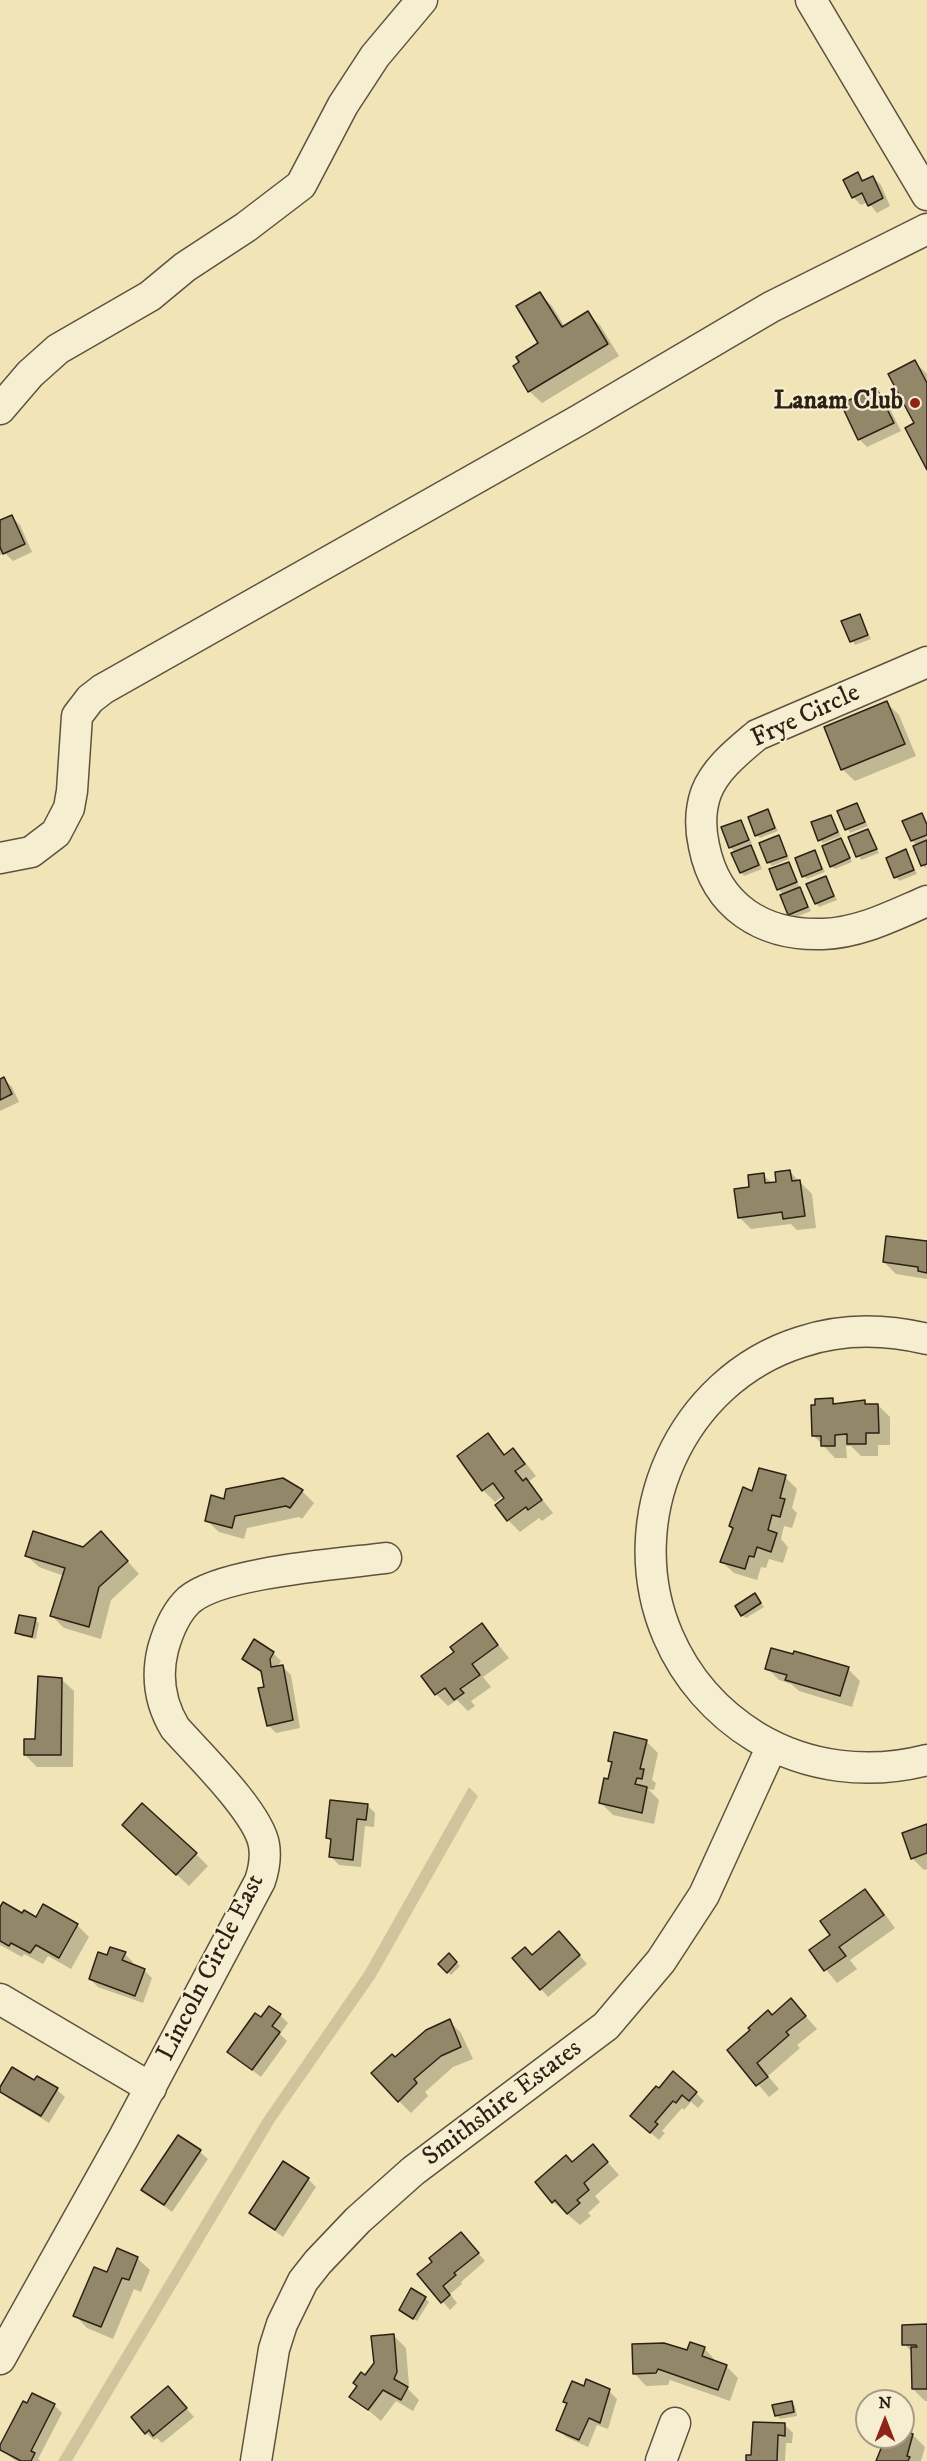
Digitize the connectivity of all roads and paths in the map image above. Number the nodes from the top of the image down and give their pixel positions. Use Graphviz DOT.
graph roads {
  1 [pos="422,0"];
  2 [pos="811,0"];
  3 [pos="927,195"];
  4 [pos="927,229"];
  5 [pos="0,409"];
  6 [pos="927,662"];
  7 [pos="0,858"];
  8 [pos="927,901"];
  9 [pos="927,1339"];
  10 [pos="386,1558"];
  11 [pos="772,1746"];
  12 [pos="927,1760"];
  13 [pos="0,1999"];
  14 [pos="151,2088"];
  15 [pos="0,2359"];
  16 [pos="675,2423"];
  17 [pos="256,2461"];
  18 [pos="661,2461"];
  1 -- 5 [label="street"];
  2 -- 3 [label="street"];
  4 -- 7 [label="street"];
  6 -- 8 [label="street, Frye Circle"];
  9 -- 11 [label="street"];
  10 -- 14 [label="street, Lincoln Circle East"];
  11 -- 12 [label="street"];
  11 -- 17 [label="street, Smithshire Estates"];
  13 -- 14 [label="street"];
  14 -- 15 [label="street, Lincoln Circle East"];
  16 -- 18 [label="street"];
}
